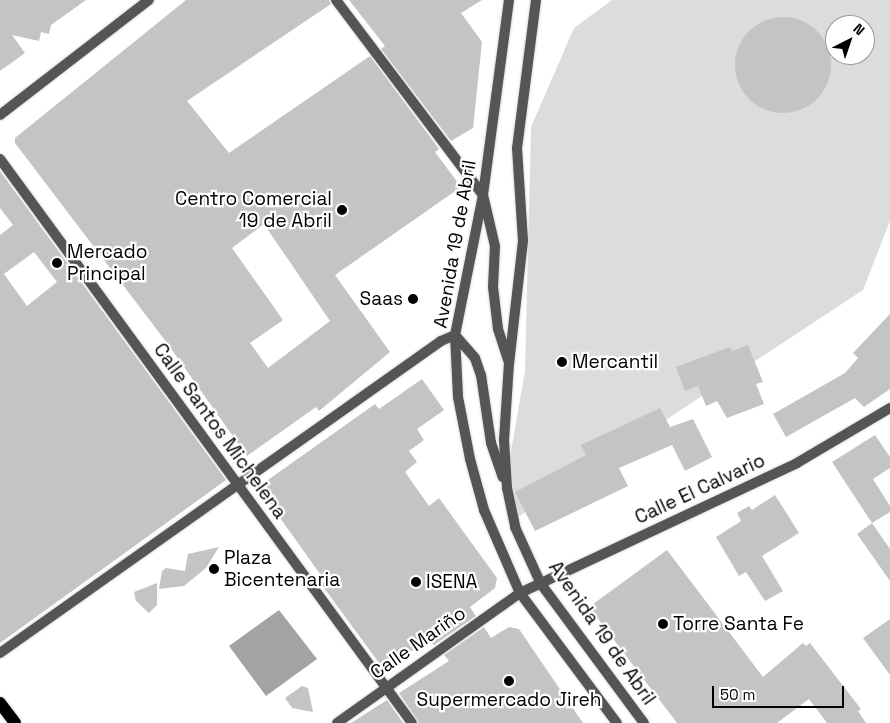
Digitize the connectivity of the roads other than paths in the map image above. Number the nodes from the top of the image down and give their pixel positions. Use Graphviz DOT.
graph roads {
  1 [pos="148,0"];
  2 [pos="336,0"];
  3 [pos="509,0"];
  4 [pos="536,0"];
  5 [pos="0,115"];
  6 [pos="0,159"];
  7 [pos="483,194"];
  8 [pos="455,335"];
  9 [pos="509,363"];
  10 [pos="888,414"];
  11 [pos="238,485"];
  12 [pos="507,488"];
  13 [pos="541,584"];
  14 [pos="520,593"];
  15 [pos="0,653"];
  16 [pos="386,687"];
  17 [pos="0,703"];
  18 [pos="15,723"];
  19 [pos="337,723"];
  20 [pos="412,723"];
  21 [pos="617,723"];
  22 [pos="644,723"];
  1 -- 5 [label="street"];
  2 -- 7 [label="street"];
  3 -- 7 [label="street, Avenida 19 de Abril"];
  4 -- 9 [label="street, Avenida 19 de Abril"];
  6 -- 11 [label="street, Calle Santos Michelena"];
  7 -- 8 [label="street, Avenida 19 de Abril"];
  7 -- 9 [label="street"];
  8 -- 11 [label="street"];
  8 -- 12 [label="street"];
  8 -- 14 [label="street, Avenida 19 de Abril"];
  9 -- 12 [label="street, Avenida 19 de Abril"];
  10 -- 13 [label="street, Calle El Calvario"];
  11 -- 15 [label="street"];
  11 -- 16 [label="street, Calle Santos Michelena"];
  12 -- 13 [label="street, Avenida 19 de Abril"];
  13 -- 14 [label="street, Calle El Calvario"];
  13 -- 22 [label="street, Avenida 19 de Abril"];
  14 -- 16 [label="street, Calle Mariño"];
  14 -- 21 [label="street, Avenida 19 de Abril"];
  16 -- 19 [label="street, Calle Mariño"];
  16 -- 20 [label="street, Calle Santos Michelena"];
  17 -- 18 [label="main road"];
}
